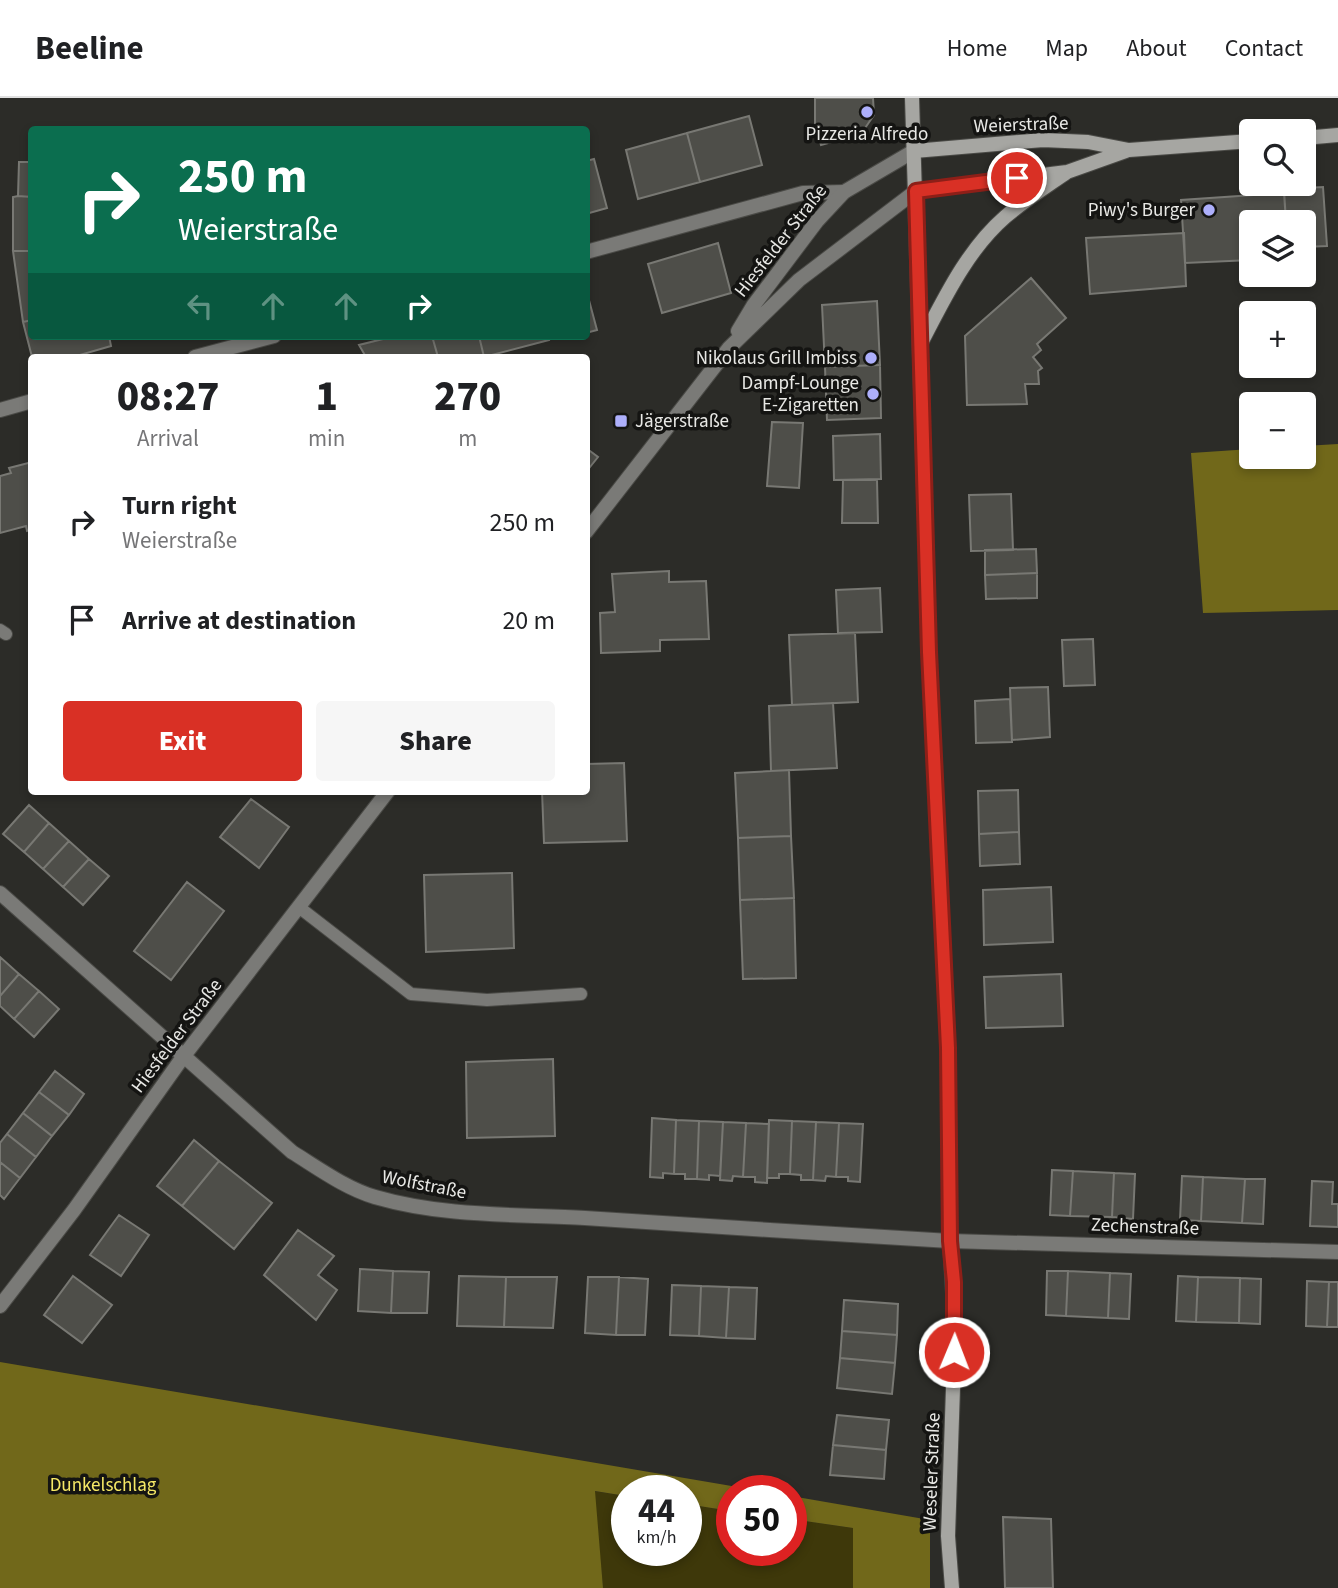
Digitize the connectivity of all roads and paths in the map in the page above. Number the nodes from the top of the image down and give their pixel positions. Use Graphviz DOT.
graph roads {
  1 [pos="912,98"];
  2 [pos="1338,135"];
  3 [pos="1316,137"];
  4 [pos="1239,142"];
  5 [pos="1129,150"];
  6 [pos="914,151"];
  7 [pos="1067,172"];
  8 [pos="916,191"];
  9 [pos="844,192"];
  10 [pos="590,251"];
  11 [pos="259,340"];
  12 [pos="919,345"];
  13 [pos="729,348"];
  14 [pos="206,354"];
  15 [pos="28,402"];
  16 [pos="0,410"];
  17 [pos="590,527"];
  18 [pos="385,795"];
  19 [pos="0,893"];
  20 [pos="300,908"];
  21 [pos="582,994"];
  22 [pos="183,1057"];
  23 [pos="950,1241"];
  24 [pos="1338,1252"];
  25 [pos="0,1306"];
  26 [pos="952,1588"];
  1 -- 6 [label="main road, Weseler Straße"];
  2 -- 3 [label="main road"];
  4 -- 5 [label="main road, Weierstraße"];
  5 -- 6 [label="main road, Weierstraße"];
  5 -- 7 [label="main road, Weierstraße"];
  6 -- 8 [label="main road, Weseler Straße"];
  6 -- 9 [label="street, Hiesfelder Straße"];
  7 -- 8 [label="main road, Weierstraße"];
  7 -- 12 [label="main road"];
  8 -- 12 [label="main road, Weseler Straße"];
  8 -- 13 [label="street, Hiesfelder Straße"];
  9 -- 10 [label="street"];
  9 -- 13 [label="street, Hiesfelder Straße"];
  11 -- 14 [label="street"];
  12 -- 23 [label="main road, Weseler Straße"];
  13 -- 17 [label="street, Hiesfelder Straße"];
  15 -- 16 [label="street"];
  18 -- 20 [label="street, Hiesfelder Straße"];
  19 -- 22 [label="street, Wolfstraße"];
  20 -- 21 [label="lane"];
  20 -- 22 [label="street, Hiesfelder Straße"];
  22 -- 23 [label="street, Wolfstraße"];
  22 -- 25 [label="street, Hiesfelder Straße"];
  23 -- 24 [label="street, Zechenstraße"];
  23 -- 26 [label="main road, Weseler Straße"];
}
